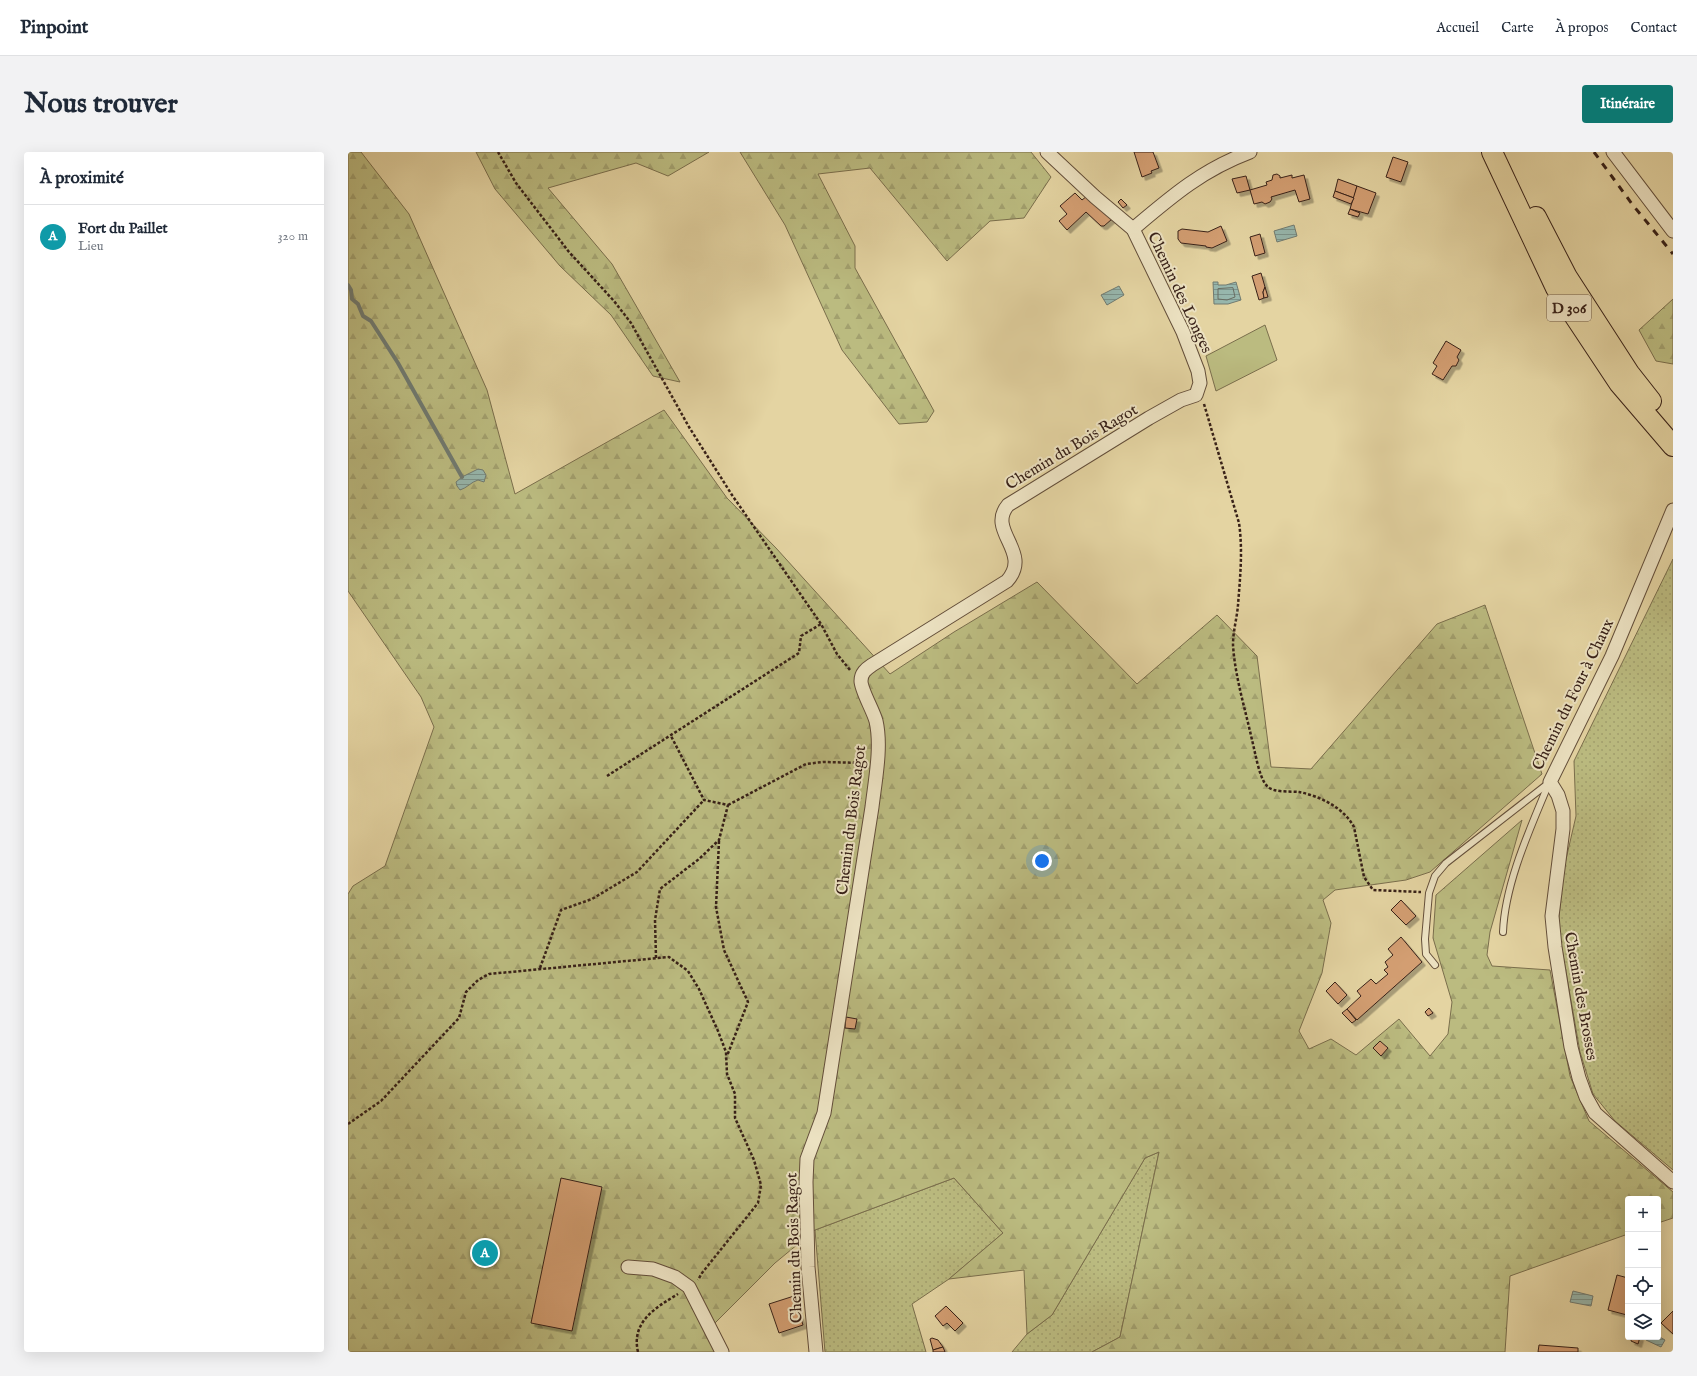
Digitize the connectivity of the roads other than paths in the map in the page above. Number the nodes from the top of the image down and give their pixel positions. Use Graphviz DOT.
graph roads {
  1 [pos="1047,152"];
  2 [pos="1250,152"];
  3 [pos="1492,152"];
  4 [pos="1505,152"];
  5 [pos="1613,152"];
  6 [pos="1133,229"];
  7 [pos="1673,231"];
  8 [pos="1200,389"];
  9 [pos="1673,428"];
  10 [pos="1673,446"];
  11 [pos="1673,510"];
  12 [pos="1550,782"];
  13 [pos="1503,932"];
  14 [pos="1435,965"];
  15 [pos="1673,1182"];
  16 [pos="628,1267"];
  17 [pos="722,1352"];
  18 [pos="816,1352"];
  1 -- 6 [label="street, Chemin des Longes"];
  2 -- 6 [label="street"];
  3 -- 10 [label="main road, D 306"];
  4 -- 9 [label="main road, D 306"];
  5 -- 7 [label="street"];
  6 -- 8 [label="street, Chemin des Longes"];
  8 -- 18 [label="street, Chemin du Bois Ragot"];
  11 -- 12 [label="street, Chemin du Four à Chaux"];
  12 -- 13 [label="lane"];
  12 -- 14 [label="lane, Chemin du Four à Chaux"];
  12 -- 15 [label="street, Chemin des Brosses"];
  16 -- 17 [label="street"];
}
